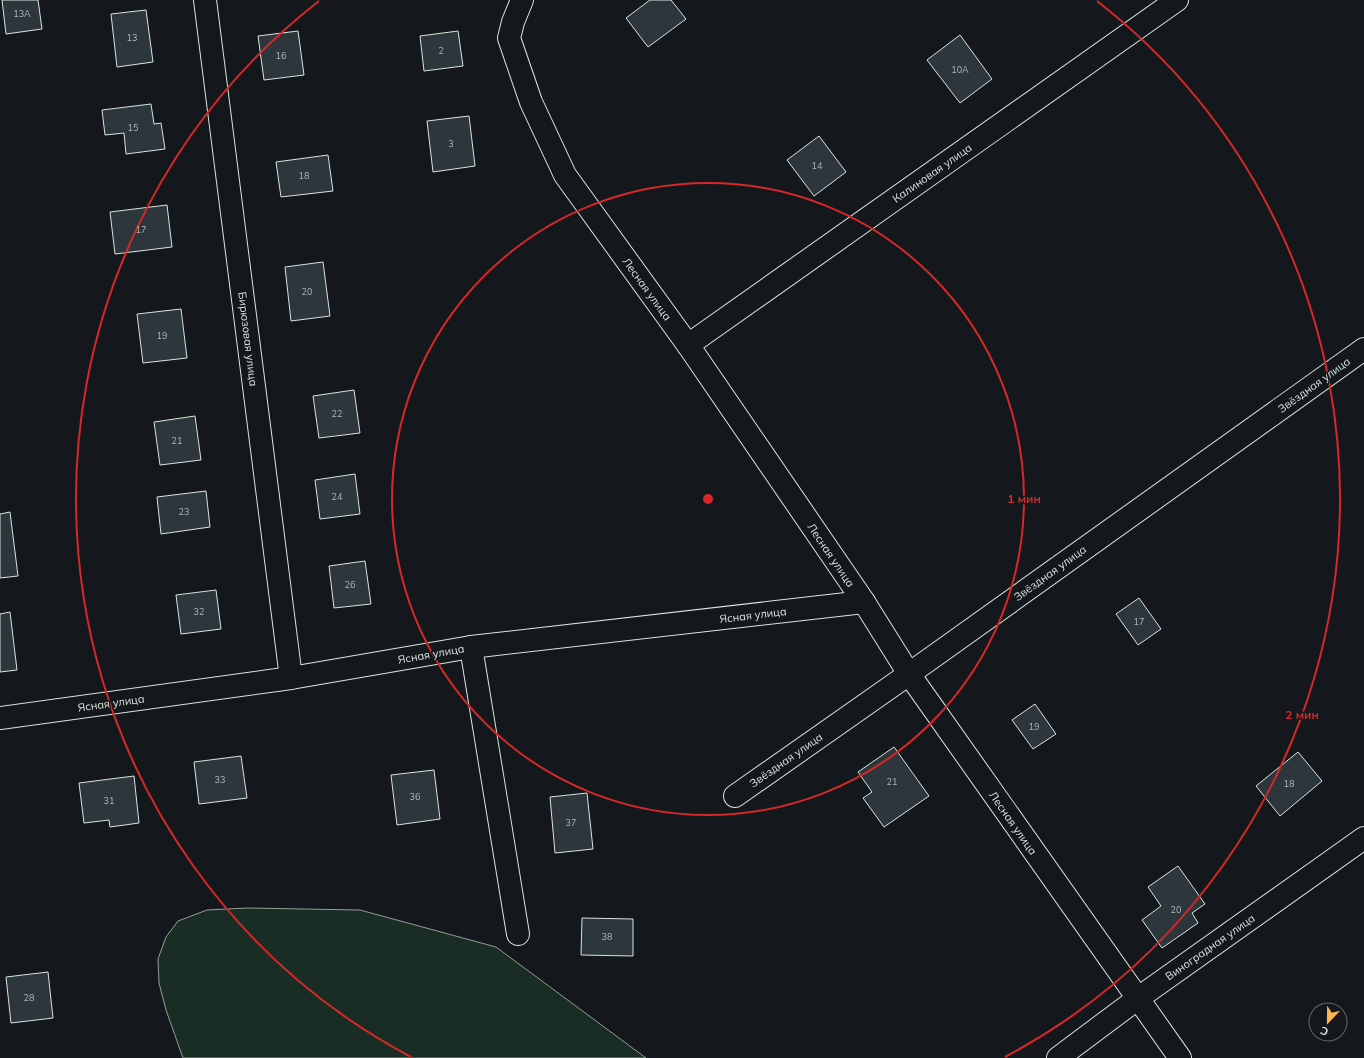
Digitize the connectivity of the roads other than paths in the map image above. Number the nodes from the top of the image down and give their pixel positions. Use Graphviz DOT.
graph roads {
  1 [pos="205,0"];
  2 [pos="508,0"];
  3 [pos="522,0"];
  4 [pos="1177,0"];
  5 [pos="511,30"];
  6 [pos="688,345"];
  7 [pos="1364,349"];
  8 [pos="864,602"];
  9 [pos="471,647"];
  10 [pos="908,674"];
  11 [pos="291,678"];
  12 [pos="0,718"];
  13 [pos="735,796"];
  14 [pos="1364,838"];
  15 [pos="518,934"];
  16 [pos="1137,999"];
  17 [pos="1058,1058"];
  18 [pos="1180,1058"];
  1 -- 11 [label="street, Бирюзовая улица"];
  2 -- 5 [label="street, Лесная улица"];
  3 -- 5 [label="street"];
  4 -- 6 [label="street, Калиновая улица"];
  5 -- 6 [label="street, Лесная улица"];
  6 -- 8 [label="street, Лесная улица"];
  7 -- 10 [label="street, Звёздная улица"];
  8 -- 9 [label="street, Ясная улица"];
  8 -- 10 [label="street, Лесная улица"];
  9 -- 11 [label="street, Ясная улица"];
  9 -- 15 [label="street"];
  10 -- 13 [label="street, Звёздная улица"];
  10 -- 16 [label="street, Лесная улица"];
  11 -- 12 [label="street, Ясная улица"];
  14 -- 16 [label="street, Виноградная улица"];
  16 -- 17 [label="street, Виноградная улица"];
  16 -- 18 [label="street, Лесная улица"];
}
